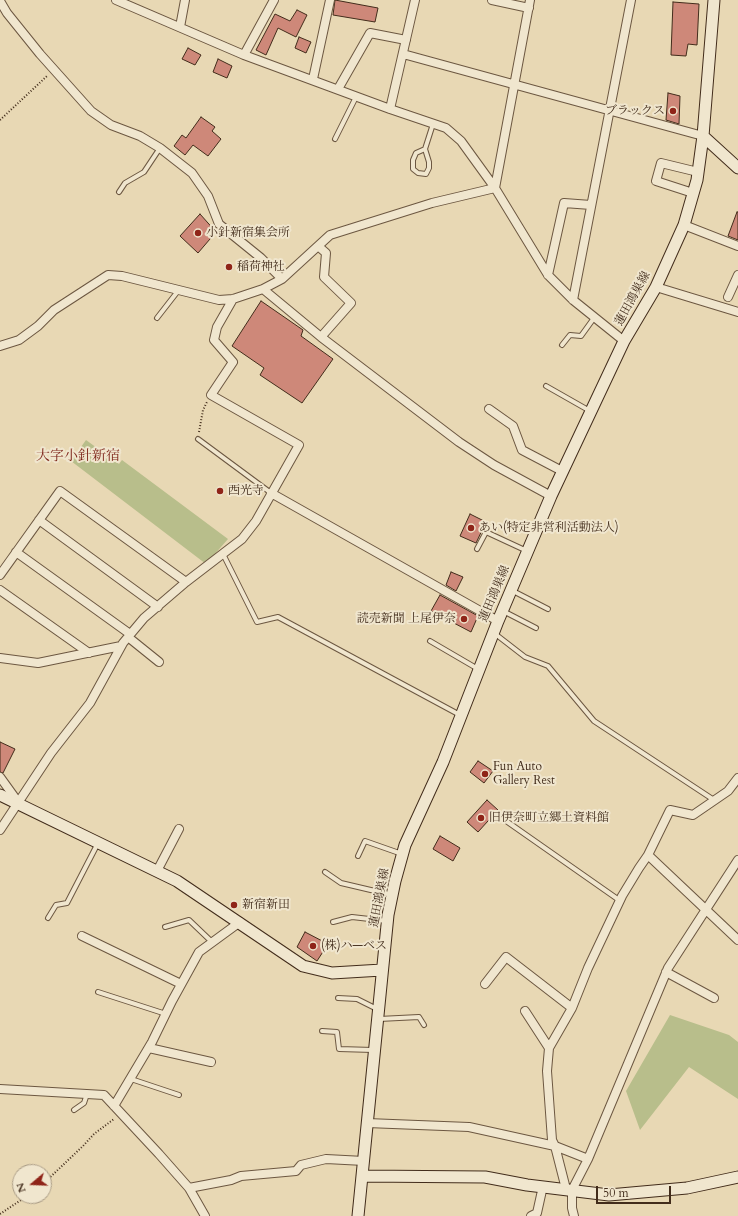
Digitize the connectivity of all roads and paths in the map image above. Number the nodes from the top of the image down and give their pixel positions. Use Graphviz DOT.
graph roads {
  1 [pos="116,0"];
  2 [pos="185,0"];
  3 [pos="274,0"];
  4 [pos="330,0"];
  5 [pos="415,0"];
  6 [pos="492,0"];
  7 [pos="631,0"];
  8 [pos="714,0"];
  9 [pos="0,1"];
  10 [pos="530,4"];
  11 [pos="180,27"];
  12 [pos="406,40"];
  13 [pos="403,54"];
  14 [pos="244,55"];
  15 [pos="54,70"];
  16 [pos="313,79"];
  17 [pos="513,84"];
  18 [pos="338,89"];
  19 [pos="357,96"];
  20 [pos="390,109"];
  21 [pos="609,110"];
  22 [pos="0,120"];
  23 [pos="433,123"];
  24 [pos="703,136"];
  25 [pos="334,139"];
  26 [pos="160,148"];
  27 [pos="425,149"];
  28 [pos="738,168"];
  29 [pos="698,172"];
  30 [pos="495,188"];
  31 [pos="119,192"];
  32 [pos="693,193"];
  33 [pos="591,205"];
  34 [pos="684,225"];
  35 [pos="318,246"];
  36 [pos="738,246"];
  37 [pos="548,275"];
  38 [pos="738,275"];
  39 [pos="282,279"];
  40 [pos="656,287"];
  41 [pos="263,289"];
  42 [pos="178,291"];
  43 [pos="728,297"];
  44 [pos="233,299"];
  45 [pos="573,300"];
  46 [pos="738,312"];
  47 [pos="157,318"];
  48 [pos="594,318"];
  49 [pos="322,337"];
  50 [pos="624,342"];
  51 [pos="562,345"];
  52 [pos="0,346"];
  53 [pos="546,386"];
  54 [pos="211,395"];
  55 [pos="489,409"];
  56 [pos="591,411"];
  57 [pos="198,439"];
  58 [pos="562,471"];
  59 [pos="271,493"];
  60 [pos="551,496"];
  61 [pos="39,520"];
  62 [pos="477,549"];
  63 [pos="527,551"];
  64 [pos="16,552"];
  65 [pos="223,553"];
  66 [pos="0,575"];
  67 [pos="186,582"];
  68 [pos="0,590"];
  69 [pos="511,590"];
  70 [pos="158,607"];
  71 [pos="548,609"];
  72 [pos="500,616"];
  73 [pos="536,628"];
  74 [pos="493,633"];
  75 [pos="129,636"];
  76 [pos="430,641"];
  77 [pos="121,646"];
  78 [pos="89,653"];
  79 [pos="0,658"];
  80 [pos="159,662"];
  81 [pos="479,669"];
  82 [pos="461,715"];
  83 [pos="0,777"];
  84 [pos="738,778"];
  85 [pos="0,795"];
  86 [pos="714,800"];
  87 [pos="18,803"];
  88 [pos="499,816"];
  89 [pos="179,829"];
  90 [pos="0,830"];
  91 [pos="99,842"];
  92 [pos="403,854"];
  93 [pos="358,856"];
  94 [pos="648,856"];
  95 [pos="738,860"];
  96 [pos="157,871"];
  97 [pos="325,872"];
  98 [pos="392,895"];
  99 [pos="620,901"];
  100 [pos="705,909"];
  101 [pos="48,918"];
  102 [pos="388,921"];
  103 [pos="240,922"];
  104 [pos="333,922"];
  105 [pos="165,927"];
  106 [pos="82,936"];
  107 [pos="738,940"];
  108 [pos="212,942"];
  109 [pos="382,970"];
  110 [pos="666,972"];
  111 [pos="181,984"];
  112 [pos="485,984"];
  113 [pos="98,992"];
  114 [pos="338,998"];
  115 [pos="714,998"];
  116 [pos="572,1008"];
  117 [pos="524,1011"];
  118 [pos="166,1014"];
  119 [pos="377,1014"];
  120 [pos="424,1025"];
  121 [pos="322,1031"];
  122 [pos="149,1048"];
  123 [pos="549,1048"];
  124 [pos="374,1050"];
  125 [pos="211,1062"];
  126 [pos="131,1079"];
  127 [pos="0,1089"];
  128 [pos="87,1094"];
  129 [pos="179,1095"];
  130 [pos="114,1106"];
  131 [pos="74,1110"];
  132 [pos="122,1113"];
  133 [pos="367,1123"];
  134 [pos="556,1146"];
  135 [pos="588,1159"];
  136 [pos="364,1160"];
  137 [pos="52,1176"];
  138 [pos="363,1176"];
  139 [pos="738,1177"];
  140 [pos="543,1186"];
  141 [pos="189,1188"];
  142 [pos="569,1190"];
  143 [pos="15,1204"];
  144 [pos="0,1214"];
  145 [pos="206,1216"];
  146 [pos="358,1216"];
  147 [pos="531,1216"];
  148 [pos="574,1216"];
  1 -- 11 [label="street"];
  2 -- 11 [label="street"];
  3 -- 14 [label="street"];
  4 -- 16 [label="street"];
  5 -- 12 [label="street"];
  6 -- 10 [label="street"];
  7 -- 21 [label="street"];
  8 -- 24 [label="main road, 蓮田鴻巣線"];
  9 -- 15 [label="street"];
  10 -- 17 [label="street"];
  11 -- 14 [label="street"];
  12 -- 13 [label="street"];
  12 -- 18 [label="street"];
  13 -- 17 [label="street"];
  13 -- 20 [label="street"];
  14 -- 16 [label="street"];
  15 -- 22 [label="path"];
  15 -- 26 [label="street"];
  16 -- 18 [label="street"];
  17 -- 21 [label="street"];
  17 -- 30 [label="street"];
  18 -- 19 [label="street"];
  19 -- 20 [label="street"];
  19 -- 25 [label="lane"];
  20 -- 23 [label="street"];
  21 -- 24 [label="street"];
  21 -- 33 [label="street"];
  23 -- 27 [label="lane"];
  23 -- 30 [label="street"];
  24 -- 28 [label="main road"];
  24 -- 29 [label="main road, 蓮田鴻巣線"];
  26 -- 31 [label="lane"];
  26 -- 39 [label="street"];
  27 -- 27 [label="lane"];
  29 -- 32 [label="main road, 蓮田鴻巣線"];
  29 -- 32 [label="street"];
  30 -- 35 [label="street"];
  30 -- 37 [label="street"];
  32 -- 34 [label="main road, 蓮田鴻巣線"];
  33 -- 37 [label="street"];
  33 -- 45 [label="street"];
  34 -- 36 [label="street"];
  34 -- 40 [label="main road, 蓮田鴻巣線"];
  35 -- 39 [label="street"];
  35 -- 49 [label="street"];
  37 -- 45 [label="street"];
  38 -- 43 [label="street"];
  39 -- 41 [label="street"];
  40 -- 46 [label="street"];
  40 -- 50 [label="main road, 蓮田鴻巣線"];
  41 -- 44 [label="street"];
  41 -- 49 [label="street"];
  42 -- 44 [label="street"];
  42 -- 47 [label="lane"];
  42 -- 52 [label="street"];
  44 -- 54 [label="street"];
  45 -- 48 [label="street"];
  48 -- 50 [label="street"];
  48 -- 51 [label="lane"];
  49 -- 60 [label="street"];
  50 -- 56 [label="main road, 蓮田鴻巣線"];
  53 -- 56 [label="lane"];
  54 -- 57 [label="path"];
  54 -- 59 [label="street"];
  55 -- 58 [label="street"];
  56 -- 58 [label="main road, 蓮田鴻巣線"];
  57 -- 59 [label="lane"];
  58 -- 60 [label="main road, 蓮田鴻巣線"];
  59 -- 65 [label="street"];
  59 -- 72 [label="street"];
  60 -- 63 [label="main road, 蓮田鴻巣線"];
  61 -- 64 [label="street"];
  61 -- 67 [label="street"];
  61 -- 70 [label="street"];
  62 -- 63 [label="lane"];
  63 -- 69 [label="main road, 蓮田鴻巣線"];
  64 -- 66 [label="street"];
  64 -- 75 [label="street"];
  65 -- 67 [label="street"];
  65 -- 82 [label="lane"];
  67 -- 70 [label="street"];
  68 -- 78 [label="street"];
  69 -- 71 [label="lane"];
  69 -- 72 [label="main road, 蓮田鴻巣線"];
  70 -- 75 [label="street"];
  72 -- 73 [label="lane"];
  72 -- 74 [label="main road, 蓮田鴻巣線"];
  74 -- 81 [label="main road, 蓮田鴻巣線"];
  74 -- 86 [label="lane"];
  75 -- 77 [label="street"];
  75 -- 80 [label="street"];
  76 -- 81 [label="lane"];
  77 -- 78 [label="street"];
  77 -- 87 [label="street"];
  78 -- 79 [label="street"];
  81 -- 82 [label="main road, 蓮田鴻巣線"];
  82 -- 92 [label="main road, 蓮田鴻巣線"];
  83 -- 87 [label="street"];
  84 -- 86 [label="street"];
  85 -- 87 [label="main road"];
  86 -- 94 [label="street"];
  87 -- 90 [label="street"];
  87 -- 91 [label="main road"];
  88 -- 99 [label="lane"];
  89 -- 96 [label="street"];
  91 -- 96 [label="main road"];
  91 -- 101 [label="lane"];
  92 -- 93 [label="lane"];
  92 -- 98 [label="main road, 蓮田鴻巣線"];
  94 -- 99 [label="street"];
  94 -- 100 [label="street"];
  95 -- 100 [label="street"];
  96 -- 103 [label="main road"];
  97 -- 98 [label="lane"];
  98 -- 102 [label="main road, 蓮田鴻巣線"];
  99 -- 116 [label="street"];
  100 -- 107 [label="street"];
  100 -- 110 [label="street"];
  102 -- 104 [label="lane"];
  102 -- 109 [label="main road, 蓮田鴻巣線"];
  103 -- 108 [label="street"];
  103 -- 109 [label="main road"];
  105 -- 108 [label="lane"];
  106 -- 111 [label="street"];
  108 -- 111 [label="street"];
  109 -- 119 [label="main road, 蓮田鴻巣線"];
  110 -- 115 [label="street"];
  110 -- 135 [label="street"];
  111 -- 118 [label="street"];
  112 -- 116 [label="street"];
  113 -- 118 [label="lane"];
  114 -- 119 [label="lane"];
  116 -- 123 [label="street"];
  117 -- 123 [label="street"];
  118 -- 122 [label="street"];
  119 -- 120 [label="lane"];
  119 -- 124 [label="main road, 蓮田鴻巣線"];
  121 -- 124 [label="lane"];
  122 -- 125 [label="street"];
  122 -- 126 [label="street"];
  123 -- 134 [label="street"];
  124 -- 133 [label="main road, 蓮田鴻巣線"];
  126 -- 129 [label="lane"];
  126 -- 130 [label="street"];
  127 -- 128 [label="street"];
  128 -- 130 [label="street"];
  128 -- 131 [label="lane"];
  130 -- 132 [label="street"];
  132 -- 137 [label="path"];
  132 -- 141 [label="street"];
  133 -- 134 [label="street"];
  133 -- 136 [label="main road, 蓮田鴻巣線"];
  134 -- 135 [label="street"];
  134 -- 142 [label="street"];
  135 -- 142 [label="street"];
  136 -- 138 [label="main road, 蓮田鴻巣線"];
  136 -- 141 [label="street"];
  138 -- 140 [label="main road"];
  138 -- 146 [label="main road, 蓮田鴻巣線"];
  139 -- 142 [label="main road"];
  140 -- 142 [label="main road"];
  140 -- 147 [label="street"];
  141 -- 145 [label="street"];
  142 -- 148 [label="street"];
  143 -- 144 [label="path"];
}
